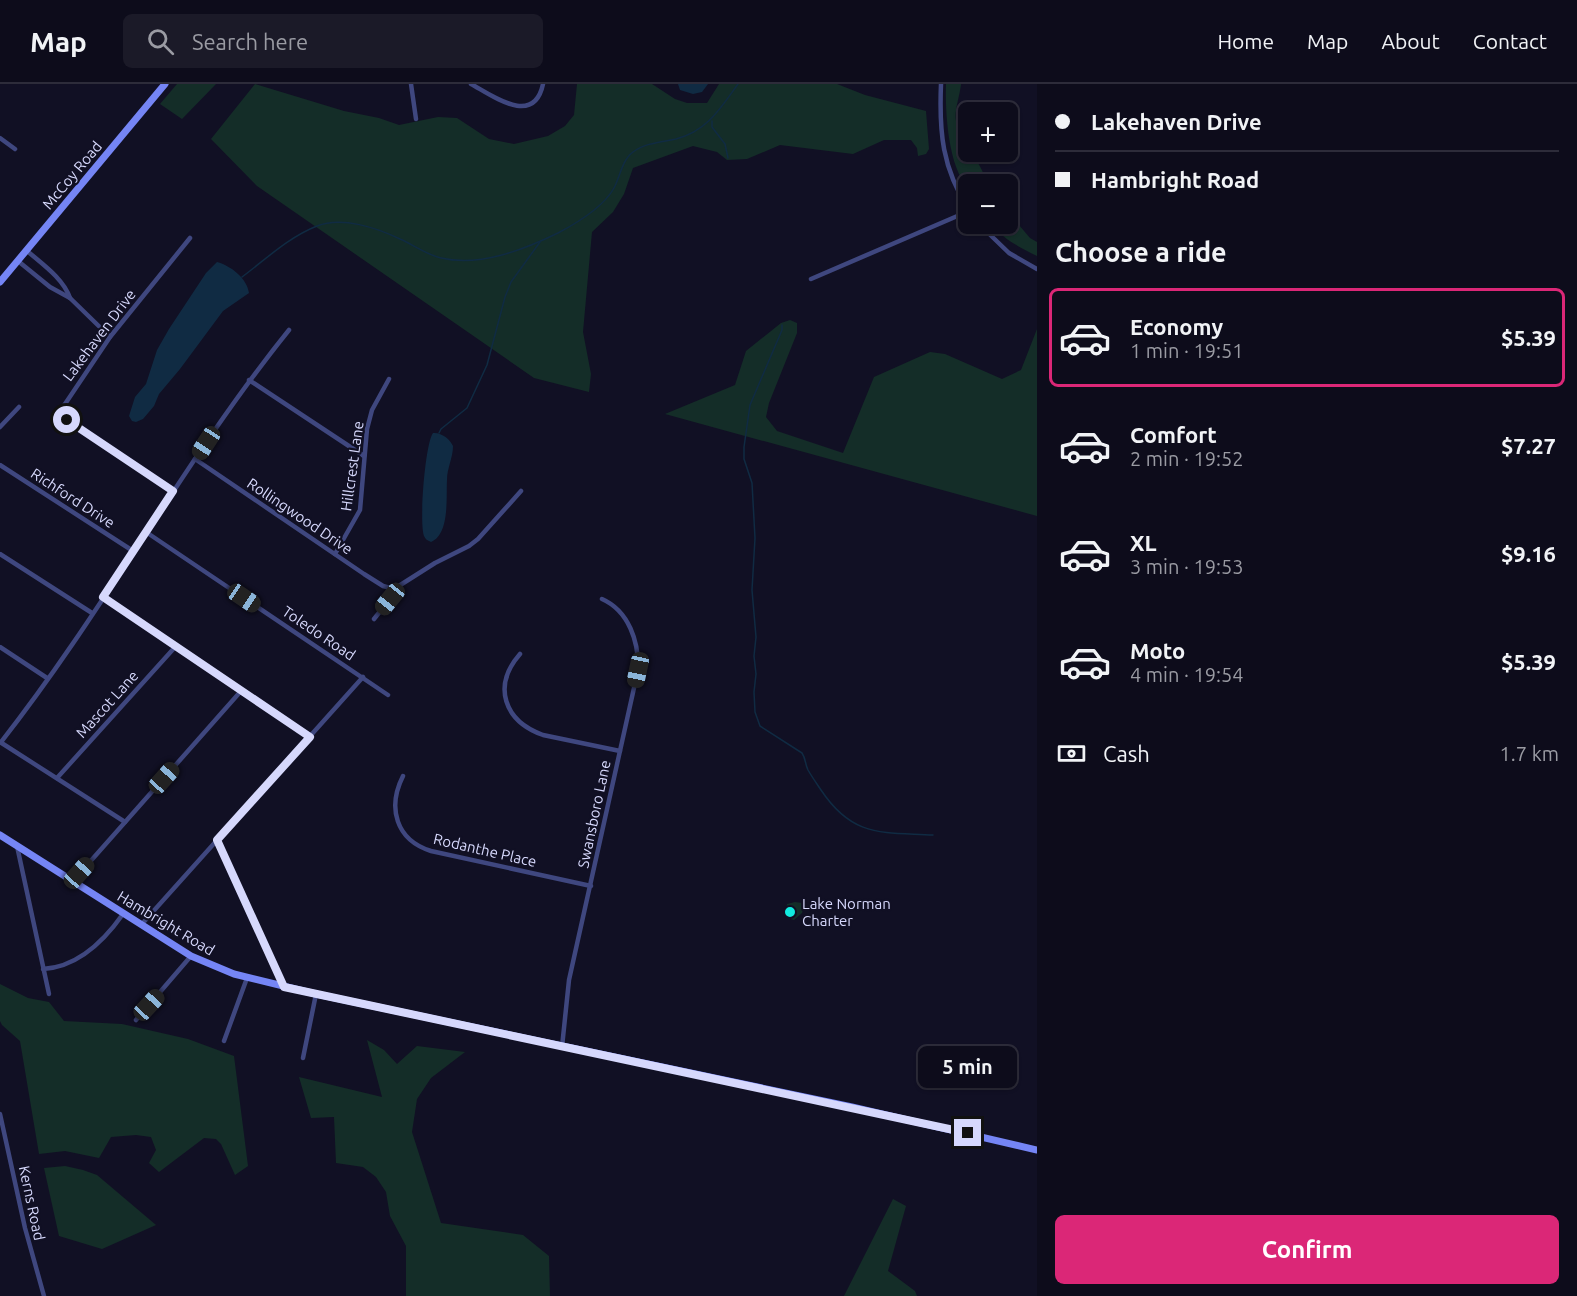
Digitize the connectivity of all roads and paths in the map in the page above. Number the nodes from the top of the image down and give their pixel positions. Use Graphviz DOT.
graph roads {
  1 [pos="165,84"];
  2 [pos="411,84"];
  3 [pos="471,84"];
  4 [pos="543,84"];
  5 [pos="941,84"];
  6 [pos="416,119"];
  7 [pos="0,138"];
  8 [pos="15,149"];
  9 [pos="958,191"];
  10 [pos="958,216"];
  11 [pos="989,234"];
  12 [pos="190,238"];
  13 [pos="26,250"];
  14 [pos="18,261"];
  15 [pos="1037,269"];
  16 [pos="811,279"];
  17 [pos="0,282"];
  18 [pos="70,298"];
  19 [pos="289,330"];
  20 [pos="110,337"];
  21 [pos="389,379"];
  22 [pos="249,380"];
  23 [pos="19,407"];
  24 [pos="0,428"];
  25 [pos="364,456"];
  26 [pos="195,459"];
  27 [pos="0,465"];
  28 [pos="173,491"];
  29 [pos="521,491"];
  30 [pos="146,532"];
  31 [pos="133,551"];
  32 [pos="0,554"];
  33 [pos="335,554"];
  34 [pos="394,589"];
  35 [pos="103,597"];
  36 [pos="602,599"];
  37 [pos="92,613"];
  38 [pos="374,619"];
  39 [pos="176,646"];
  40 [pos="0,647"];
  41 [pos="520,654"];
  42 [pos="363,677"];
  43 [pos="47,678"];
  44 [pos="241,691"];
  45 [pos="388,695"];
  46 [pos="310,737"];
  47 [pos="0,742"];
  48 [pos="620,751"];
  49 [pos="403,776"];
  50 [pos="57,778"];
  51 [pos="125,822"];
  52 [pos="0,835"];
  53 [pos="217,840"];
  54 [pos="17,846"];
  55 [pos="73,881"];
  56 [pos="591,886"];
  57 [pos="123,914"];
  58 [pos="141,925"];
  59 [pos="191,956"];
  60 [pos="43,969"];
  61 [pos="247,978"];
  62 [pos="284,987"];
  63 [pos="49,994"];
  64 [pos="316,994"];
  65 [pos="136,1020"];
  66 [pos="224,1041"];
  67 [pos="562,1047"];
  68 [pos="303,1058"];
  69 [pos="0,1114"];
  70 [pos="1037,1150"];
  71 [pos="44,1296"];
  1 -- 13 [label="main road, McCoy Road"];
  2 -- 6 [label="street"];
  3 -- 4 [label="street"];
  5 -- 9 [label="street"];
  7 -- 8 [label="street"];
  10 -- 16 [label="street"];
  11 -- 15 [label="street"];
  12 -- 20 [label="street, Lakehaven Drive"];
  13 -- 14 [label="main road, McCoy Road"];
  13 -- 18 [label="street"];
  14 -- 17 [label="main road, McCoy Road"];
  14 -- 18 [label="street"];
  18 -- 20 [label="street"];
  19 -- 22 [label="street"];
  20 -- 28 [label="street, Lakehaven Drive"];
  21 -- 25 [label="street, Hillcrest Lane"];
  22 -- 25 [label="street"];
  22 -- 26 [label="street"];
  23 -- 24 [label="street"];
  25 -- 33 [label="street, Hillcrest Lane"];
  26 -- 28 [label="street"];
  26 -- 33 [label="street, Rollingwood Drive"];
  27 -- 31 [label="street, Richford Drive"];
  28 -- 30 [label="street"];
  29 -- 34 [label="street"];
  30 -- 31 [label="street"];
  30 -- 42 [label="street, Toledo Road"];
  31 -- 35 [label="street"];
  32 -- 37 [label="street"];
  33 -- 34 [label="street, Rollingwood Drive"];
  34 -- 38 [label="street"];
  35 -- 37 [label="street"];
  35 -- 39 [label="street"];
  36 -- 48 [label="street, Swansboro Lane"];
  37 -- 43 [label="street"];
  39 -- 44 [label="street"];
  39 -- 50 [label="street, Mascot Lane"];
  40 -- 43 [label="street"];
  41 -- 48 [label="street"];
  42 -- 45 [label="street, Toledo Road"];
  42 -- 46 [label="street"];
  43 -- 47 [label="street"];
  44 -- 46 [label="street"];
  44 -- 51 [label="street"];
  46 -- 53 [label="street"];
  47 -- 50 [label="street"];
  48 -- 56 [label="street, Swansboro Lane"];
  49 -- 56 [label="street, Rodanthe Place"];
  50 -- 51 [label="street"];
  51 -- 55 [label="street"];
  52 -- 54 [label="main road, Hambright Road"];
  53 -- 58 [label="street"];
  53 -- 62 [label="street"];
  54 -- 55 [label="main road, Hambright Road"];
  54 -- 60 [label="street"];
  55 -- 57 [label="main road, Hambright Road"];
  56 -- 67 [label="street, Swansboro Lane"];
  57 -- 58 [label="main road, Hambright Road"];
  57 -- 60 [label="street"];
  58 -- 59 [label="main road, Hambright Road"];
  59 -- 61 [label="main road, Hambright Road"];
  59 -- 65 [label="street"];
  60 -- 63 [label="street"];
  61 -- 62 [label="main road, Hambright Road"];
  61 -- 66 [label="street"];
  62 -- 64 [label="main road, Hambright Road"];
  64 -- 67 [label="main road, Hambright Road"];
  64 -- 68 [label="street"];
  67 -- 70 [label="main road, Hambright Road"];
  69 -- 71 [label="street, Kerns Road"];
}
